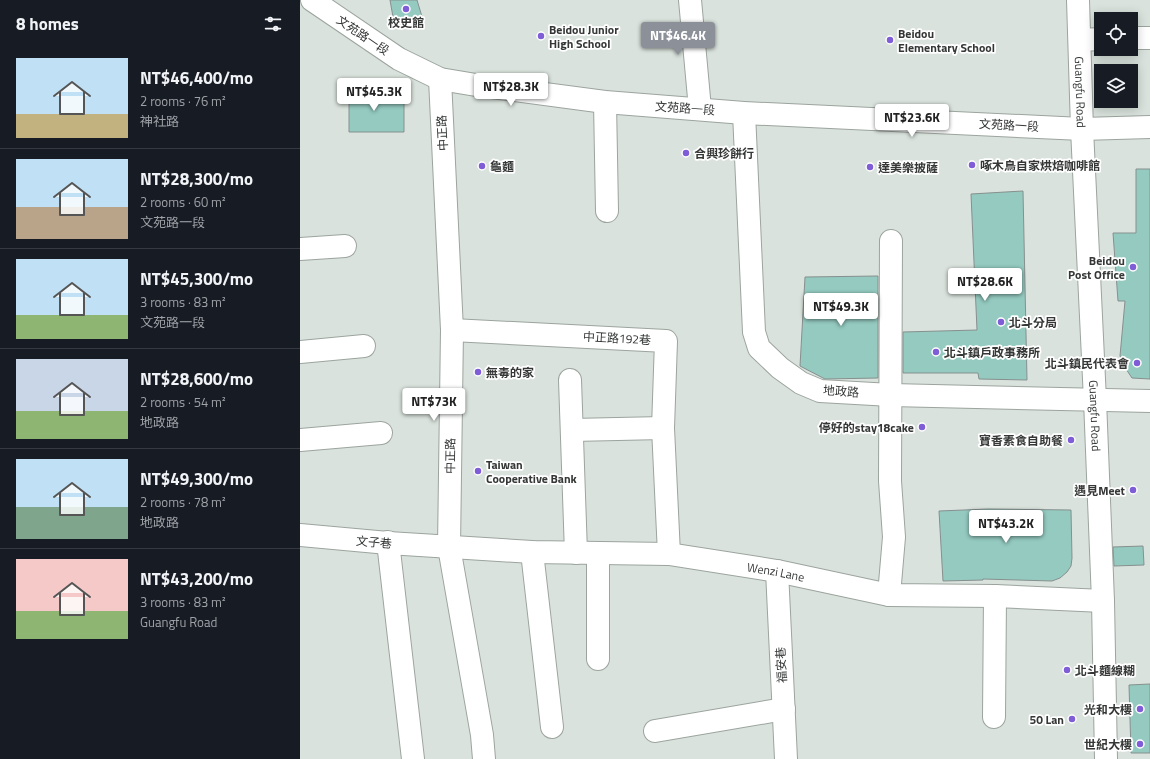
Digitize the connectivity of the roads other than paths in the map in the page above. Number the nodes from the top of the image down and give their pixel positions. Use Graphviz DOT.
graph roads {
  1 [pos="690,0"];
  2 [pos="1078,0"];
  3 [pos="318,4"];
  4 [pos="300,11"];
  5 [pos="1138,38"];
  6 [pos="1150,38"];
  7 [pos="1091,40"];
  8 [pos="440,79"];
  9 [pos="605,102"];
  10 [pos="700,109"];
  11 [pos="744,113"];
  12 [pos="1150,126"];
  13 [pos="1082,129"];
  14 [pos="608,211"];
  15 [pos="890,241"];
  16 [pos="345,246"];
  17 [pos="300,249"];
  18 [pos="452,330"];
  19 [pos="364,346"];
  20 [pos="300,352"];
  21 [pos="570,380"];
  22 [pos="891,394"];
  23 [pos="1095,400"];
  24 [pos="1150,401"];
  25 [pos="663,428"];
  26 [pos="572,430"];
  27 [pos="381,433"];
  28 [pos="300,440"];
  29 [pos="300,535"];
  30 [pos="388,543"];
  31 [pos="449,547"];
  32 [pos="532,552"];
  33 [pos="576,553"];
  34 [pos="598,554"];
  35 [pos="669,554"];
  36 [pos="777,571"];
  37 [pos="888,595"];
  38 [pos="995,596"];
  39 [pos="1103,601"];
  40 [pos="598,659"];
  41 [pos="784,709"];
  42 [pos="994,717"];
  43 [pos="552,727"];
  44 [pos="655,731"];
  45 [pos="413,759"];
  46 [pos="484,759"];
  47 [pos="786,759"];
  48 [pos="1106,759"];
  1 -- 10 [label="street"];
  2 -- 7 [label="street, Guangfu Road"];
  3 -- 4 [label="street"];
  3 -- 8 [label="street, 文苑路一段"];
  5 -- 6 [label="street"];
  7 -- 13 [label="street, Guangfu Road"];
  8 -- 9 [label="street, 文苑路一段"];
  8 -- 18 [label="street, 中正路"];
  9 -- 10 [label="street, 文苑路一段"];
  9 -- 14 [label="street"];
  10 -- 11 [label="street, 文苑路一段"];
  11 -- 13 [label="street, 文苑路一段"];
  11 -- 22 [label="street, 地政路"];
  12 -- 13 [label="street, 文苑路一段"];
  13 -- 23 [label="street, Guangfu Road"];
  15 -- 22 [label="street"];
  16 -- 17 [label="street"];
  18 -- 25 [label="street, 中正路192巷"];
  18 -- 31 [label="street, 中正路"];
  19 -- 20 [label="street"];
  21 -- 26 [label="street"];
  22 -- 23 [label="street, 地政路"];
  22 -- 37 [label="street"];
  23 -- 24 [label="street, 地政路"];
  23 -- 39 [label="street, Guangfu Road"];
  25 -- 26 [label="street"];
  25 -- 35 [label="street, 中正路192巷"];
  26 -- 33 [label="street"];
  27 -- 28 [label="street"];
  29 -- 30 [label="street, 文子巷"];
  30 -- 31 [label="street, 文子巷"];
  30 -- 45 [label="street"];
  31 -- 32 [label="street, Wenzi Lane"];
  31 -- 46 [label="street, 中正路"];
  32 -- 33 [label="street, Wenzi Lane"];
  32 -- 43 [label="street"];
  33 -- 34 [label="street, Wenzi Lane"];
  34 -- 35 [label="street, Wenzi Lane"];
  34 -- 40 [label="street"];
  35 -- 36 [label="street, Wenzi Lane"];
  36 -- 37 [label="street, Wenzi Lane"];
  36 -- 41 [label="street, 福安巷"];
  37 -- 38 [label="street, Wenzi Lane"];
  38 -- 39 [label="street, Wenzi Lane"];
  38 -- 42 [label="street"];
  39 -- 48 [label="street, Guangfu Road"];
  41 -- 44 [label="street"];
  41 -- 47 [label="street, 福安巷"];
}
